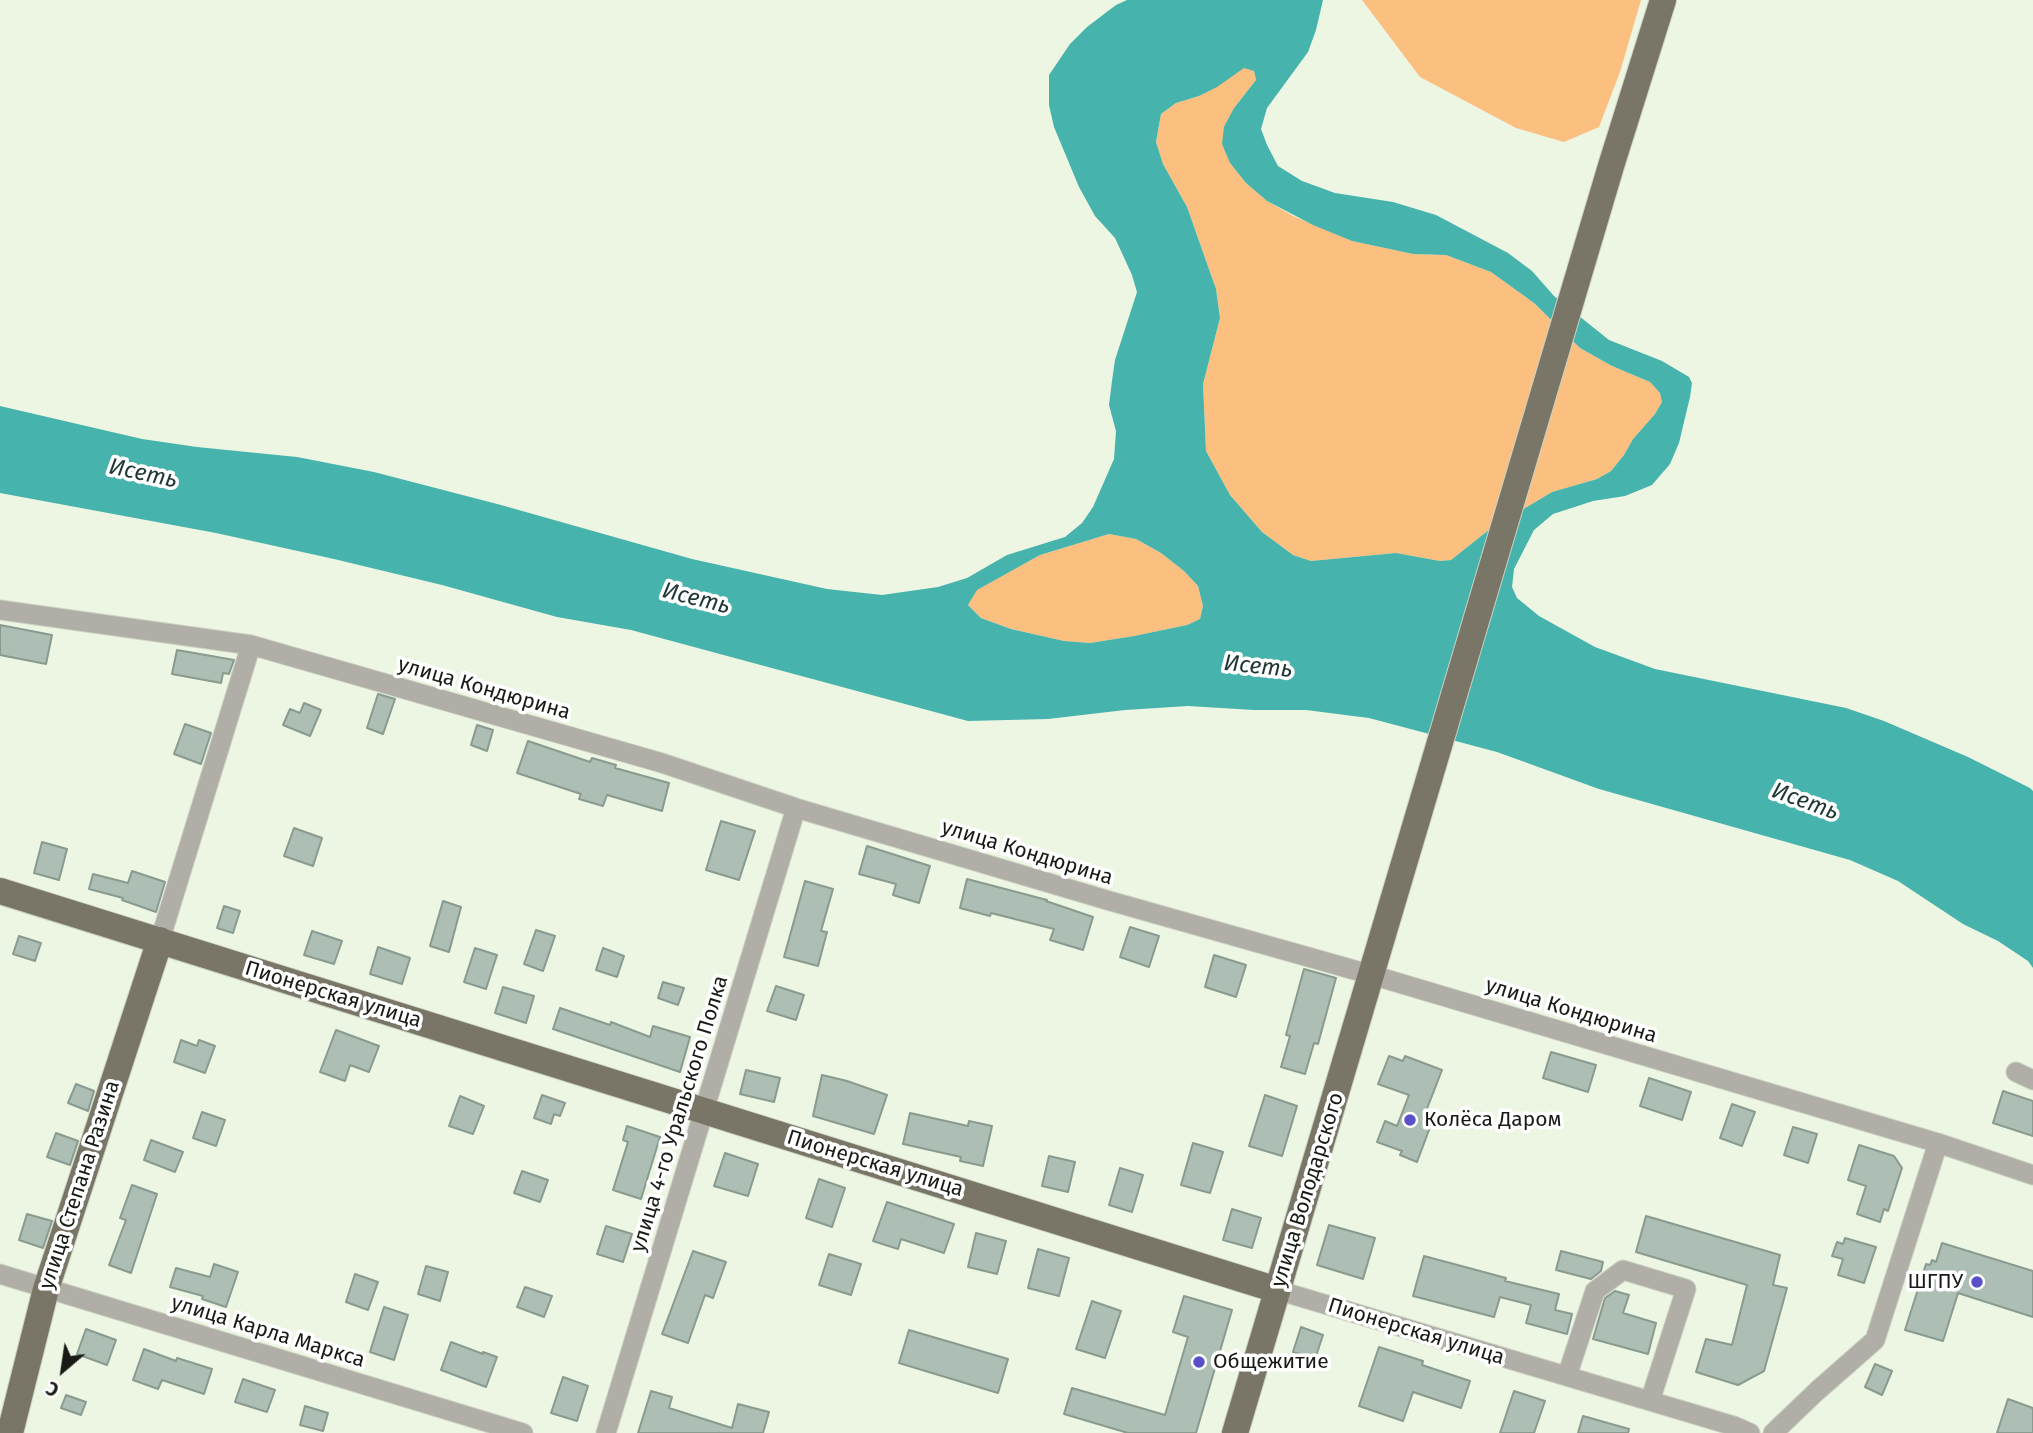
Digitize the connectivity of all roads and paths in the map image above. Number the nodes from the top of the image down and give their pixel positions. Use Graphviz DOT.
graph roads {
  1 [pos="1663,0"];
  2 [pos="0,610"];
  3 [pos="251,645"];
  4 [pos="796,808"];
  5 [pos="0,891"];
  6 [pos="160,940"];
  7 [pos="1372,975"];
  8 [pos="705,1111"];
  9 [pos="1938,1143"];
  10 [pos="2033,1175"];
  11 [pos="0,1274"];
  12 [pos="46,1289"];
  13 [pos="1278,1290"];
  14 [pos="1567,1377"];
  15 [pos="1650,1401"];
  16 [pos="10,1433"];
  17 [pos="523,1433"];
  18 [pos="606,1433"];
  19 [pos="1234,1433"];
  20 [pos="1750,1433"];
  21 [pos="1773,1433"];
  1 -- 7 [label="main road, улица Володарского"];
  2 -- 3 [label="street, улица Кондюрина"];
  3 -- 4 [label="street, улица Кондюрина"];
  3 -- 6 [label="street"];
  4 -- 7 [label="street, улица Кондюрина"];
  4 -- 8 [label="street, улица 4-го Уральского Полка"];
  5 -- 6 [label="main road, Пионерская улица"];
  6 -- 8 [label="main road, Пионерская улица"];
  6 -- 12 [label="main road, улица Степана Разина"];
  7 -- 9 [label="street, улица Кондюрина"];
  7 -- 13 [label="main road, улица Володарского"];
  8 -- 13 [label="main road, Пионерская улица"];
  8 -- 18 [label="street, улица 4-го Уральского Полка"];
  9 -- 10 [label="street, улица Кондюрина"];
  9 -- 21 [label="street"];
  11 -- 12 [label="street, улица Карла Маркса"];
  12 -- 16 [label="main road, улица Степана Разина"];
  12 -- 17 [label="street, улица Карла Маркса"];
  13 -- 14 [label="street, Пионерская улица"];
  13 -- 19 [label="main road, улица Володарского"];
  14 -- 15 [label="street, Пионерская улица"];
  14 -- 15 [label="street"];
  15 -- 20 [label="street, Пионерская улица"];
}
